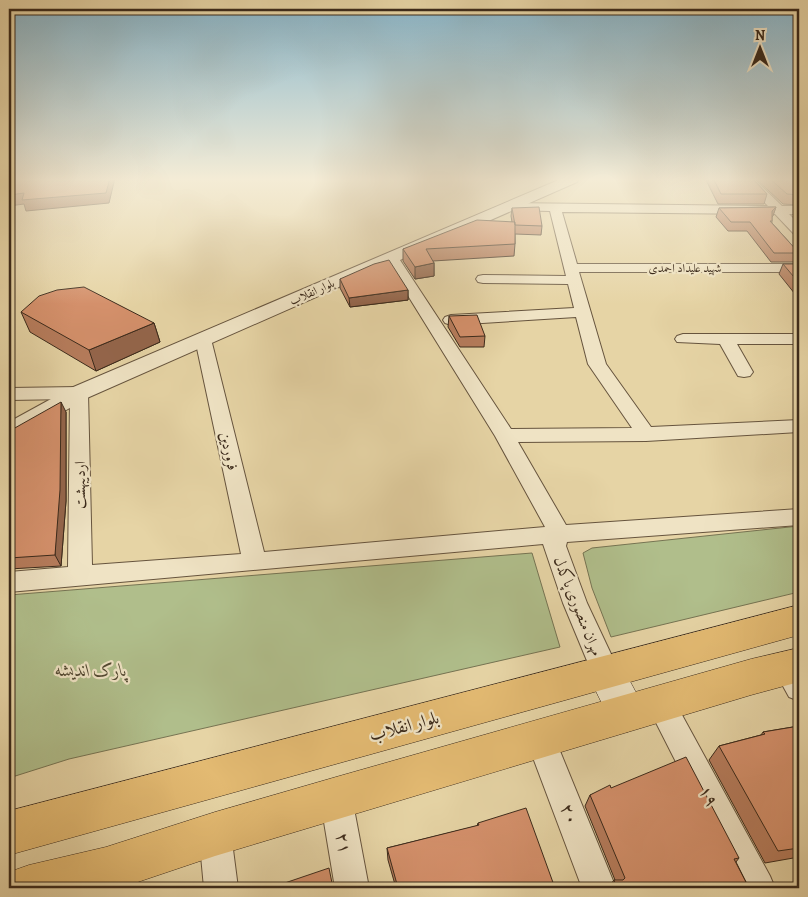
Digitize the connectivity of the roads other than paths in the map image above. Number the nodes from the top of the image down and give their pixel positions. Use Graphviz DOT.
graph roads {
  1 [pos="475,221"];
  2 [pos="559,221"];
  3 [pos="789,221"];
  4 [pos="799,231"];
  5 [pos="391,257"];
  6 [pos="799,268"];
  7 [pos="573,274"];
  8 [pos="483,279"];
  9 [pos="584,312"];
  10 [pos="434,321"];
  11 [pos="799,339"];
  12 [pos="203,340"];
  13 [pos="683,340"];
  14 [pos="726,340"];
  15 [pos="744,372"];
  16 [pos="80,393"];
  17 [pos="12,395"];
  18 [pos="799,426"];
  19 [pos="9,432"];
  20 [pos="646,434"];
  21 [pos="505,436"];
  22 [pos="799,517"];
  23 [pos="560,534"];
  24 [pos="256,562"];
  25 [pos="80,576"];
  26 [pos="9,582"];
  27 [pos="799,620"];
  28 [pos="605,671"];
  29 [pos="795,674"];
  30 [pos="644,708"];
  31 [pos="542,739"];
  32 [pos="336,798"];
  33 [pos="9,833"];
  34 [pos="215,834"];
  35 [pos="108,879"];
  36 [pos="29,888"];
  37 [pos="222,888"];
  38 [pos="352,888"];
  39 [pos="599,888"];
  40 [pos="758,888"];
  1 -- 5 [label="street, بلوار انقلاب"];
  2 -- 7 [label="street"];
  3 -- 4 [label="street"];
  5 -- 10 [label="street, مهران منصوری پاکدل"];
  5 -- 12 [label="street, بلوار انقلاب"];
  6 -- 7 [label="street, شهید علیداد احمدی"];
  7 -- 8 [label="street, شهید علیداد احمدی"];
  7 -- 9 [label="street"];
  9 -- 10 [label="street"];
  9 -- 20 [label="street"];
  10 -- 21 [label="street, مهران منصوری پاکدل"];
  11 -- 14 [label="street"];
  12 -- 16 [label="street, بلوار انقلاب"];
  12 -- 24 [label="street, فروردین"];
  13 -- 14 [label="street"];
  14 -- 15 [label="street"];
  16 -- 17 [label="street"];
  16 -- 19 [label="street, بلوار انقلاب"];
  16 -- 25 [label="street, اردیبهشت"];
  18 -- 20 [label="street"];
  20 -- 21 [label="street"];
  21 -- 23 [label="street, مهران منصوری پاکدل"];
  22 -- 23 [label="street"];
  23 -- 24 [label="street"];
  23 -- 28 [label="street, مهران منصوری پاکدل"];
  24 -- 25 [label="street"];
  25 -- 26 [label="street"];
  27 -- 28 [label="main road, بلوار انقلاب"];
  28 -- 30 [label="main road"];
  28 -- 33 [label="main road, بلوار انقلاب"];
  29 -- 30 [label="main road"];
  30 -- 31 [label="main road"];
  30 -- 40 [label="street, ۱۹"];
  31 -- 32 [label="main road"];
  31 -- 39 [label="street, ۲۰"];
  32 -- 34 [label="main road"];
  32 -- 38 [label="street, ۲۱"];
  34 -- 35 [label="main road"];
  34 -- 37 [label="street"];
  35 -- 36 [label="main road"];
}
